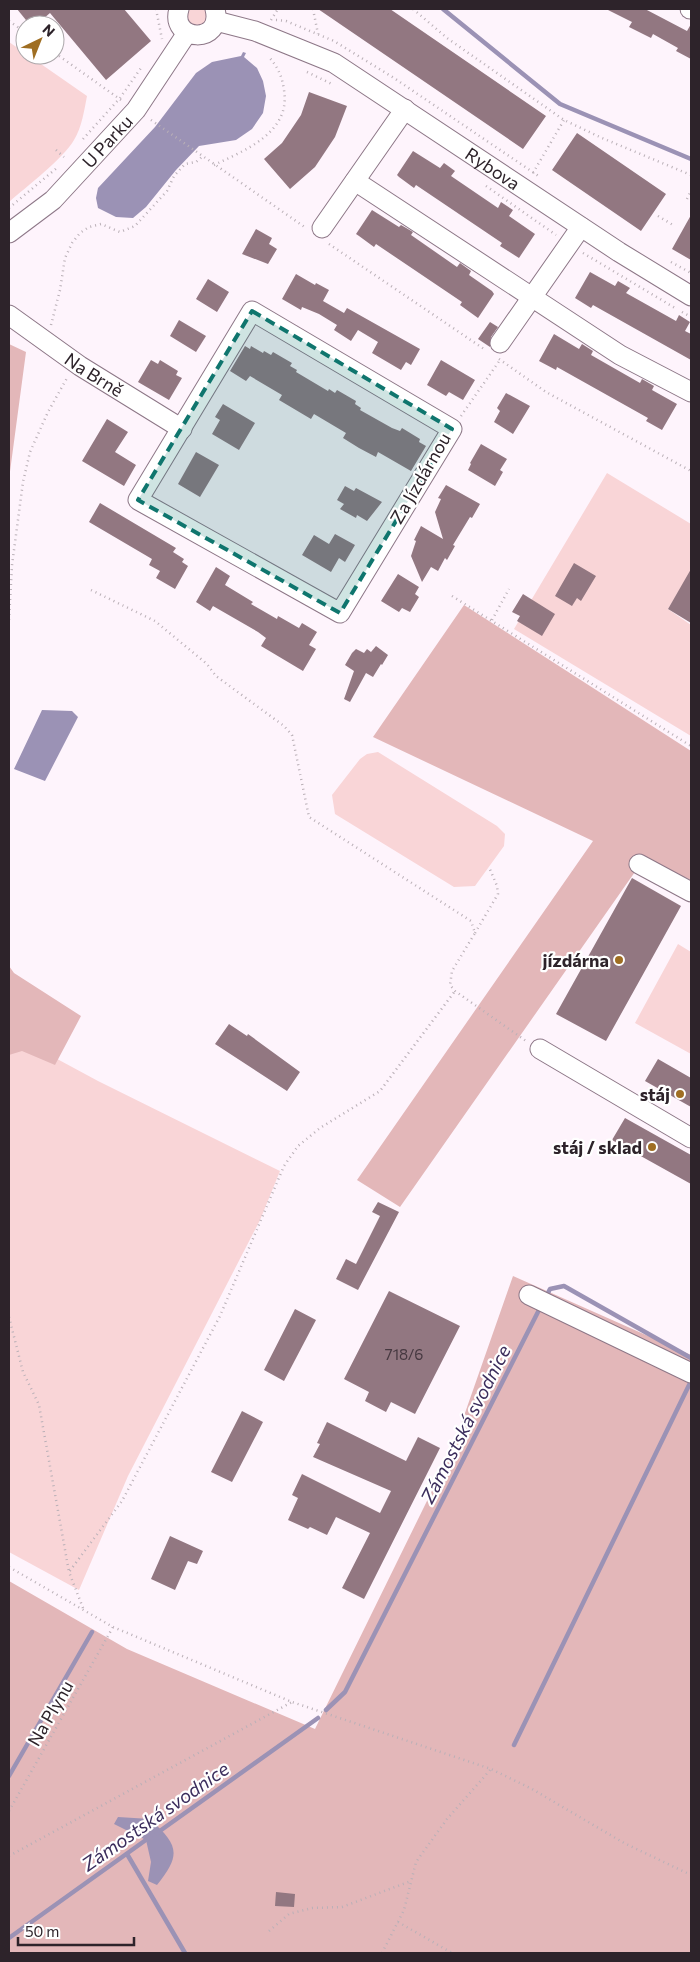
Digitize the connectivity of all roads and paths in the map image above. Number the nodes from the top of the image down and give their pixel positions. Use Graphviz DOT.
graph roads {
  1 [pos="156,9"];
  2 [pos="179,9"];
  3 [pos="278,9"];
  4 [pos="313,9"];
  5 [pos="413,9"];
  6 [pos="215,15"];
  7 [pos="271,20"];
  8 [pos="187,33"];
  9 [pos="318,34"];
  10 [pos="158,45"];
  11 [pos="264,51"];
  12 [pos="267,55"];
  13 [pos="276,58"];
  14 [pos="65,60"];
  15 [pos="142,67"];
  16 [pos="300,69"];
  17 [pos="338,87"];
  18 [pos="416,92"];
  19 [pos="120,98"];
  20 [pos="136,110"];
  21 [pos="405,110"];
  22 [pos="564,120"];
  23 [pos="83,140"];
  24 [pos="56,150"];
  25 [pos="71,154"];
  26 [pos="64,156"];
  27 [pos="203,156"];
  28 [pos="214,165"];
  29 [pos="533,173"];
  30 [pos="691,175"];
  31 [pos="542,178"];
  32 [pos="355,181"];
  33 [pos="691,191"];
  34 [pos="687,199"];
  35 [pos="9,208"];
  36 [pos="658,216"];
  37 [pos="673,225"];
  38 [pos="581,227"];
  39 [pos="9,232"];
  40 [pos="321,234"];
  41 [pos="569,244"];
  42 [pos="691,296"];
  43 [pos="532,298"];
  44 [pos="9,315"];
  45 [pos="691,317"];
  46 [pos="50,327"];
  47 [pos="494,352"];
  48 [pos="76,362"];
  49 [pos="691,392"];
  50 [pos="182,429"];
  51 [pos="452,429"];
  52 [pos="691,471"];
  53 [pos="510,589"];
  54 [pos="91,590"];
  55 [pos="452,596"];
  56 [pos="9,620"];
  57 [pos="492,620"];
  58 [pos="691,746"];
  59 [pos="639,864"];
  60 [pos="489,867"];
  61 [pos="691,892"];
  62 [pos="475,933"];
  63 [pos="455,992"];
  64 [pos="540,1049"];
  65 [pos="691,1138"];
  66 [pos="529,1295"];
  67 [pos="9,1317"];
  68 [pos="691,1373"];
  69 [pos="9,1566"];
  70 [pos="70,1572"];
  71 [pos="83,1609"];
  72 [pos="113,1627"];
  73 [pos="292,1702"];
  74 [pos="491,1769"];
  75 [pos="9,1811"];
  76 [pos="9,1856"];
  77 [pos="691,1875"];
  78 [pos="411,1882"];
  79 [pos="398,1922"];
  80 [pos="269,1931"];
  81 [pos="382,1953"];
  82 [pos="452,1953"];
  1 -- 10 [label="path"];
  2 -- 8 [label="street"];
  3 -- 7 [label="path"];
  4 -- 9 [label="path"];
  5 -- 22 [label="path"];
  6 -- 8 [label="street, Rybova"];
  6 -- 21 [label="street, Rybova"];
  8 -- 20 [label="street, U Parku"];
  11 -- 12 [label="path"];
  12 -- 13 [label="path"];
  12 -- 28 [label="path"];
  14 -- 19 [label="path"];
  15 -- 19 [label="path"];
  16 -- 17 [label="path"];
  18 -- 29 [label="path"];
  19 -- 20 [label="path"];
  19 -- 23 [label="path"];
  20 -- 27 [label="path"];
  20 -- 39 [label="street, U Parku"];
  21 -- 32 [label="street"];
  21 -- 38 [label="street, Rybova"];
  22 -- 29 [label="path"];
  22 -- 30 [label="path"];
  24 -- 26 [label="path"];
  25 -- 35 [label="path"];
  27 -- 28 [label="path"];
  27 -- 46 [label="path"];
  28 -- 40 [label="path"];
  29 -- 31 [label="path"];
  32 -- 40 [label="street"];
  32 -- 43 [label="street"];
  33 -- 34 [label="path"];
  36 -- 37 [label="path"];
  38 -- 41 [label="street"];
  38 -- 42 [label="street, Rybova"];
  40 -- 47 [label="path"];
  41 -- 43 [label="street"];
  41 -- 45 [label="path"];
  43 -- 47 [label="street"];
  43 -- 49 [label="street"];
  44 -- 48 [label="street, Na Brně"];
  47 -- 51 [label="path"];
  47 -- 52 [label="path"];
  48 -- 50 [label="street, Na Brně"];
  48 -- 56 [label="path"];
  50 -- 51 [label="street, Za Jízdárnou"];
  50 -- 51 [label="street, Za Jízdárnou"];
  53 -- 57 [label="path"];
  54 -- 62 [label="path"];
  55 -- 57 [label="path"];
  57 -- 58 [label="path"];
  59 -- 61 [label="street"];
  60 -- 62 [label="path"];
  62 -- 63 [label="path"];
  63 -- 64 [label="path"];
  63 -- 70 [label="path"];
  64 -- 65 [label="street"];
  66 -- 68 [label="street"];
  67 -- 70 [label="path"];
  69 -- 71 [label="path"];
  70 -- 71 [label="path"];
  71 -- 72 [label="path"];
  72 -- 73 [label="path"];
  72 -- 75 [label="path, Na Plynu"];
  73 -- 74 [label="path"];
  73 -- 76 [label="path"];
  74 -- 77 [label="path"];
  74 -- 78 [label="path"];
  78 -- 79 [label="path"];
  78 -- 80 [label="path"];
  79 -- 81 [label="path"];
  79 -- 82 [label="path"];
}
